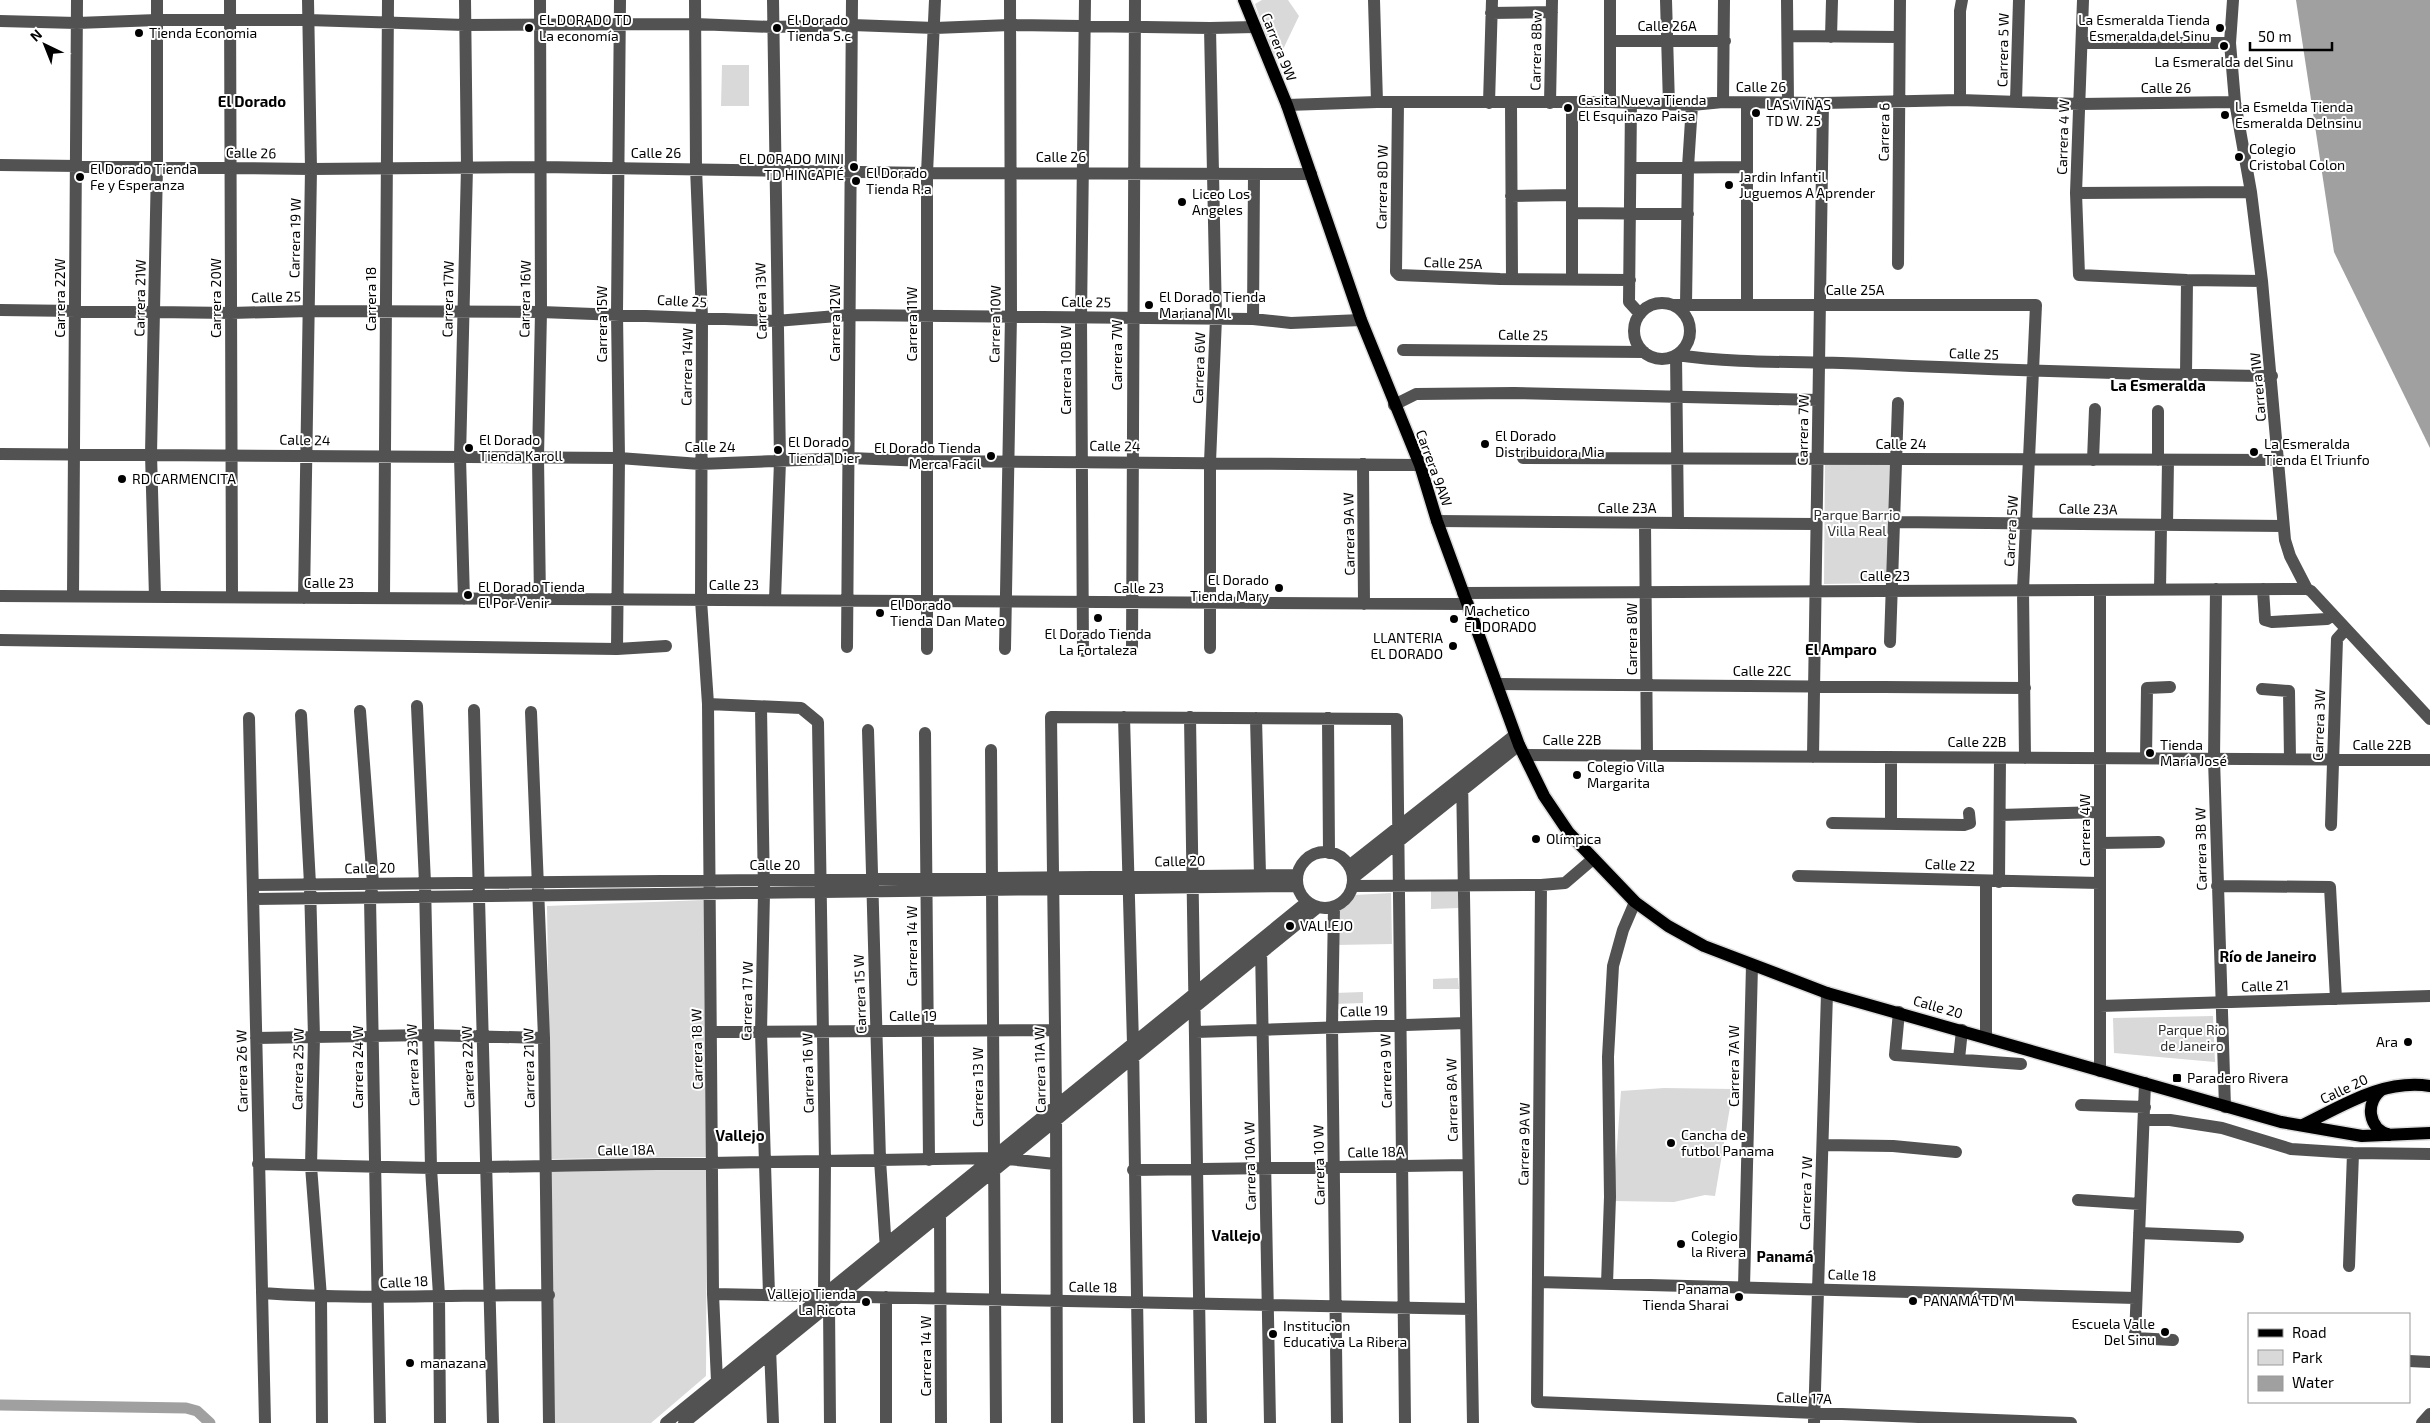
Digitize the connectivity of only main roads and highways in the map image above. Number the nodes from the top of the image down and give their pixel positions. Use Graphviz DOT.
graph roads {
  1 [pos="1244,0"];
  2 [pos="1286,105"];
  3 [pos="1569,833"];
  4 [pos="2427,1084"];
  5 [pos="2385,1088"];
  6 [pos="2303,1126"];
  7 [pos="2430,1126"];
  8 [pos="2424,1134"];
  9 [pos="2392,1136"];
  1 -- 2 [label="main road, Carrera 9W"];
  2 -- 3 [label="main road, Carrera 9AW"];
  3 -- 6 [label="main road, Calle 20"];
  4 -- 5 [label="main road, Calle 20"];
  5 -- 6 [label="main road, Calle 20"];
  5 -- 9 [label="main road"];
  6 -- 9 [label="main road, Calle 20"];
  7 -- 8 [label="main road"];
  8 -- 9 [label="main road, Calle 20"];
}
